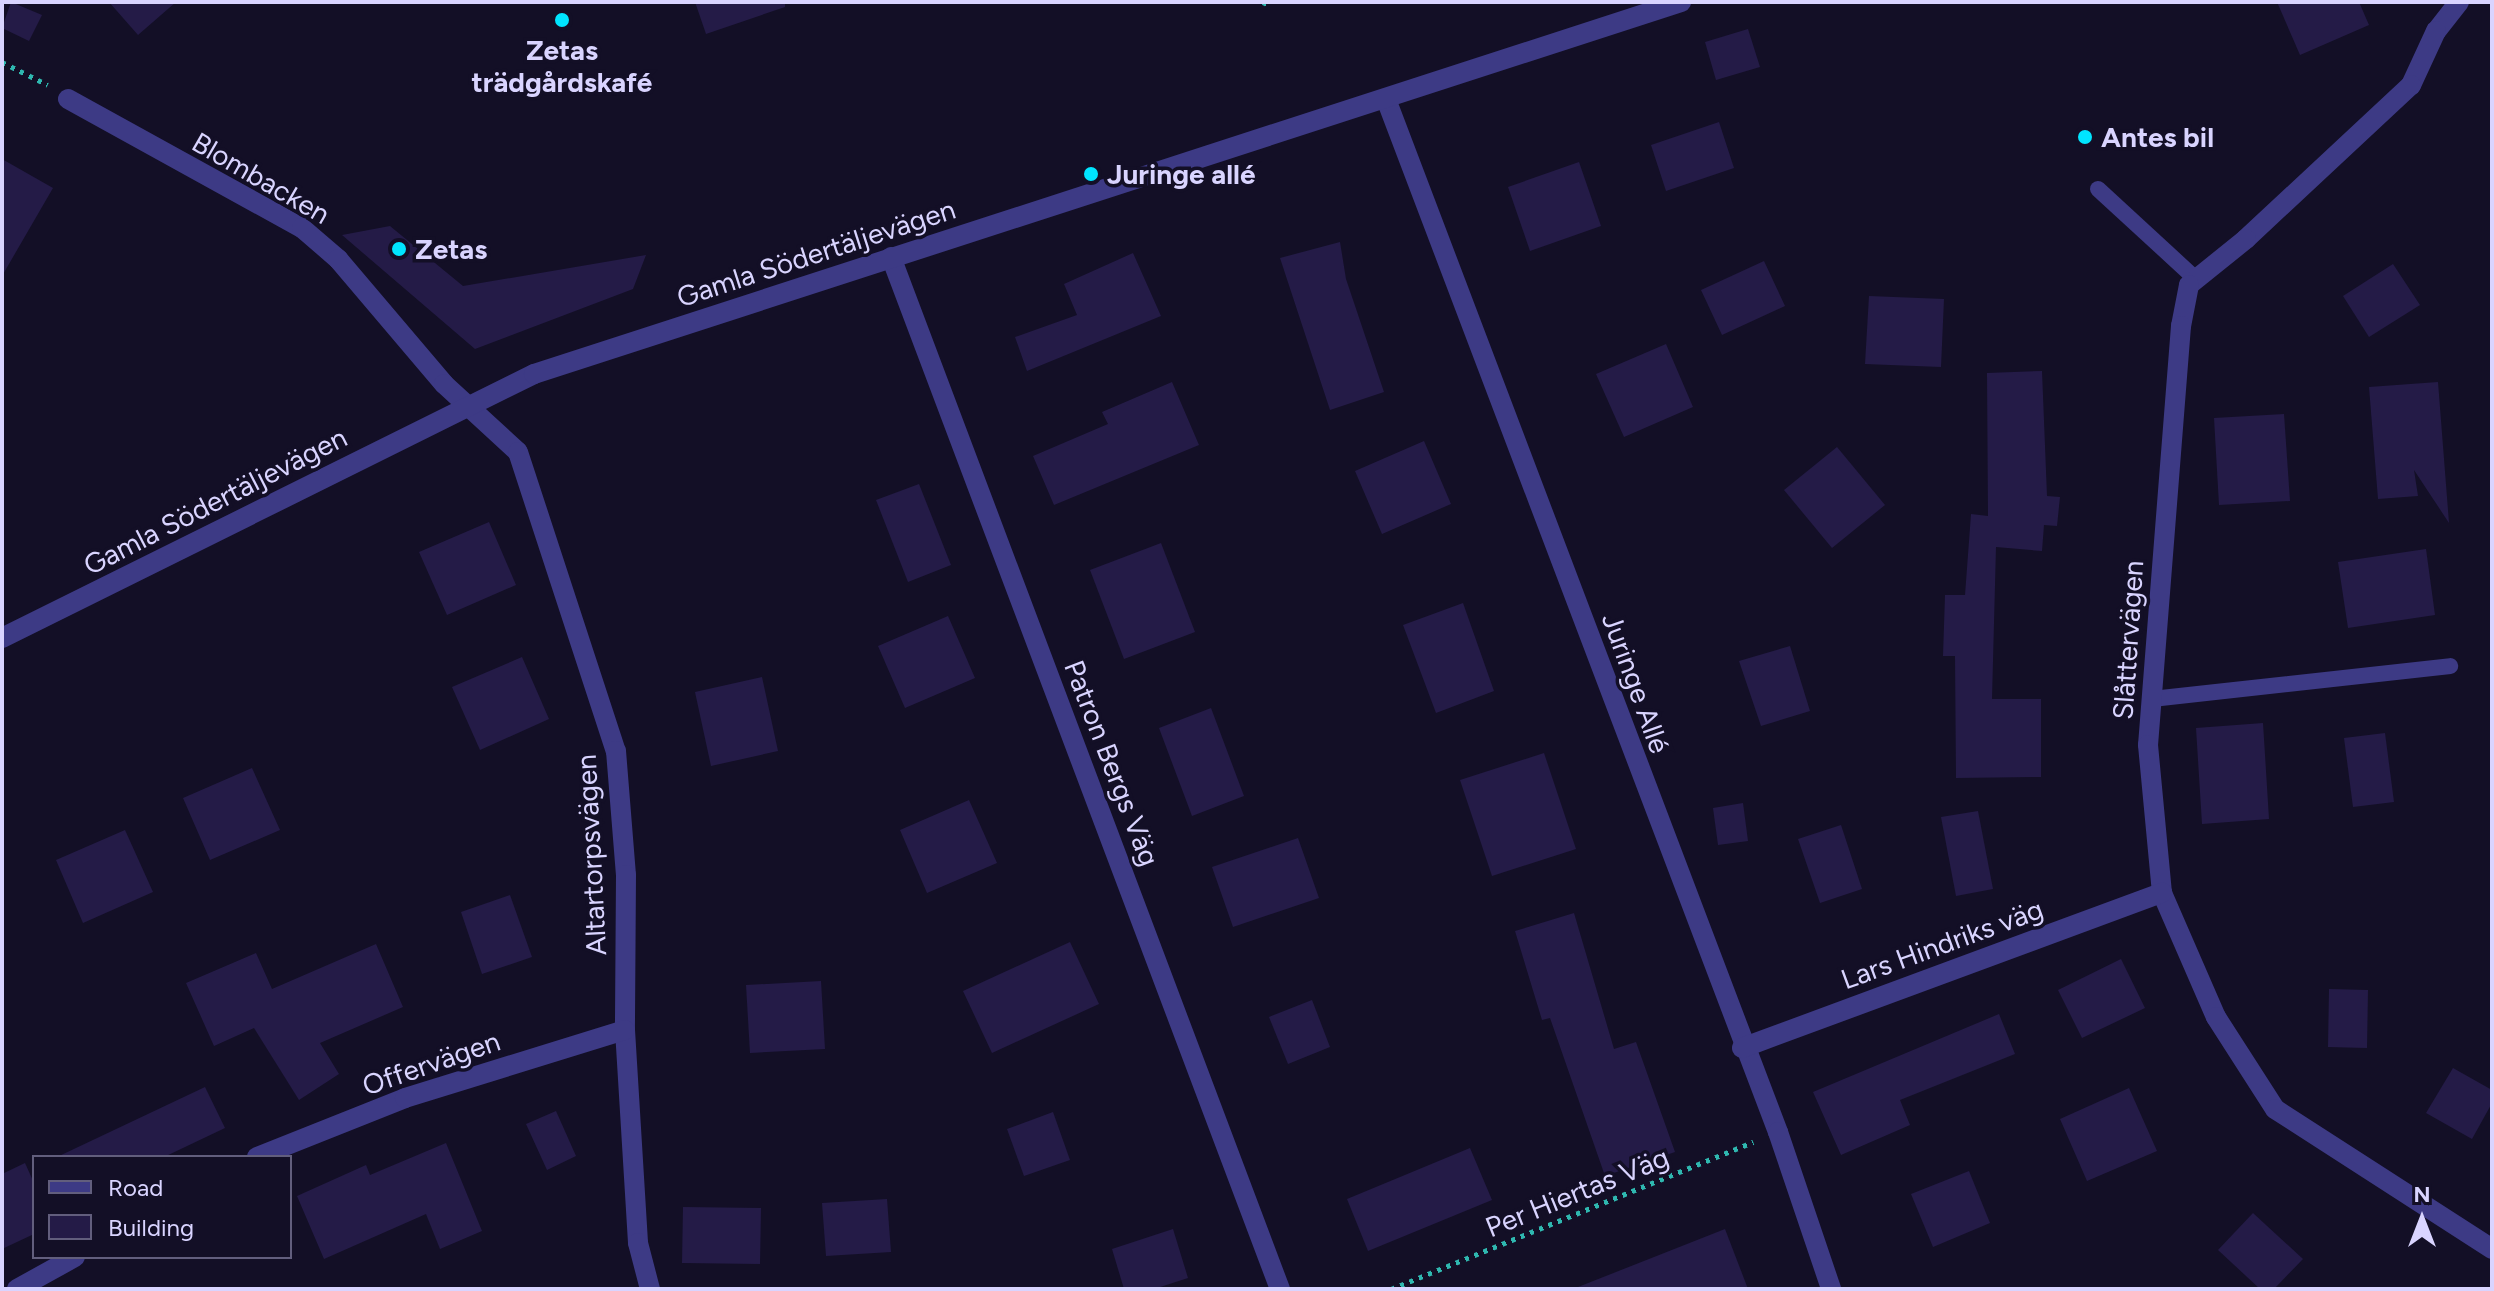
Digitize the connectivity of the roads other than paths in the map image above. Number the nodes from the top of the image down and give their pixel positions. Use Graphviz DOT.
graph roads {
  1 [pos="1681,2"];
  2 [pos="2459,2"];
  3 [pos="68,99"];
  4 [pos="1386,99"];
  5 [pos="2098,189"];
  6 [pos="891,257"];
  7 [pos="2196,279"];
  8 [pos="467,404"];
  9 [pos="2,638"];
  10 [pos="2450,666"];
  11 [pos="2152,699"];
  12 [pos="2162,893"];
  13 [pos="625,1030"];
  14 [pos="1742,1048"];
  15 [pos="262,1155"];
  16 [pos="2492,1249"];
  17 [pos="71,1259"];
  18 [pos="17,1289"];
  19 [pos="650,1289"];
  20 [pos="1280,1289"];
  21 [pos="1831,1289"];
  1 -- 4 [label="street, Gamla Södertäljevägen"];
  2 -- 7 [label="street"];
  3 -- 8 [label="street, Blombacken"];
  4 -- 6 [label="street, Gamla Södertäljevägen"];
  4 -- 14 [label="street, Juringe Allé"];
  5 -- 7 [label="lane"];
  6 -- 8 [label="street, Gamla Södertäljevägen"];
  6 -- 20 [label="street, Patron Bergs Väg"];
  7 -- 11 [label="street, Slåttervägen"];
  8 -- 9 [label="street, Gamla Södertäljevägen"];
  8 -- 13 [label="street, Altartorpsvägen"];
  10 -- 11 [label="lane"];
  11 -- 12 [label="street, Slåttervägen"];
  12 -- 14 [label="street, Lars Hindriks väg"];
  12 -- 16 [label="street, Slåttervägen"];
  13 -- 15 [label="street, Offervägen"];
  13 -- 19 [label="street, Altartorpsvägen"];
  14 -- 21 [label="street, Juringe Allé"];
  17 -- 18 [label="street"];
}
